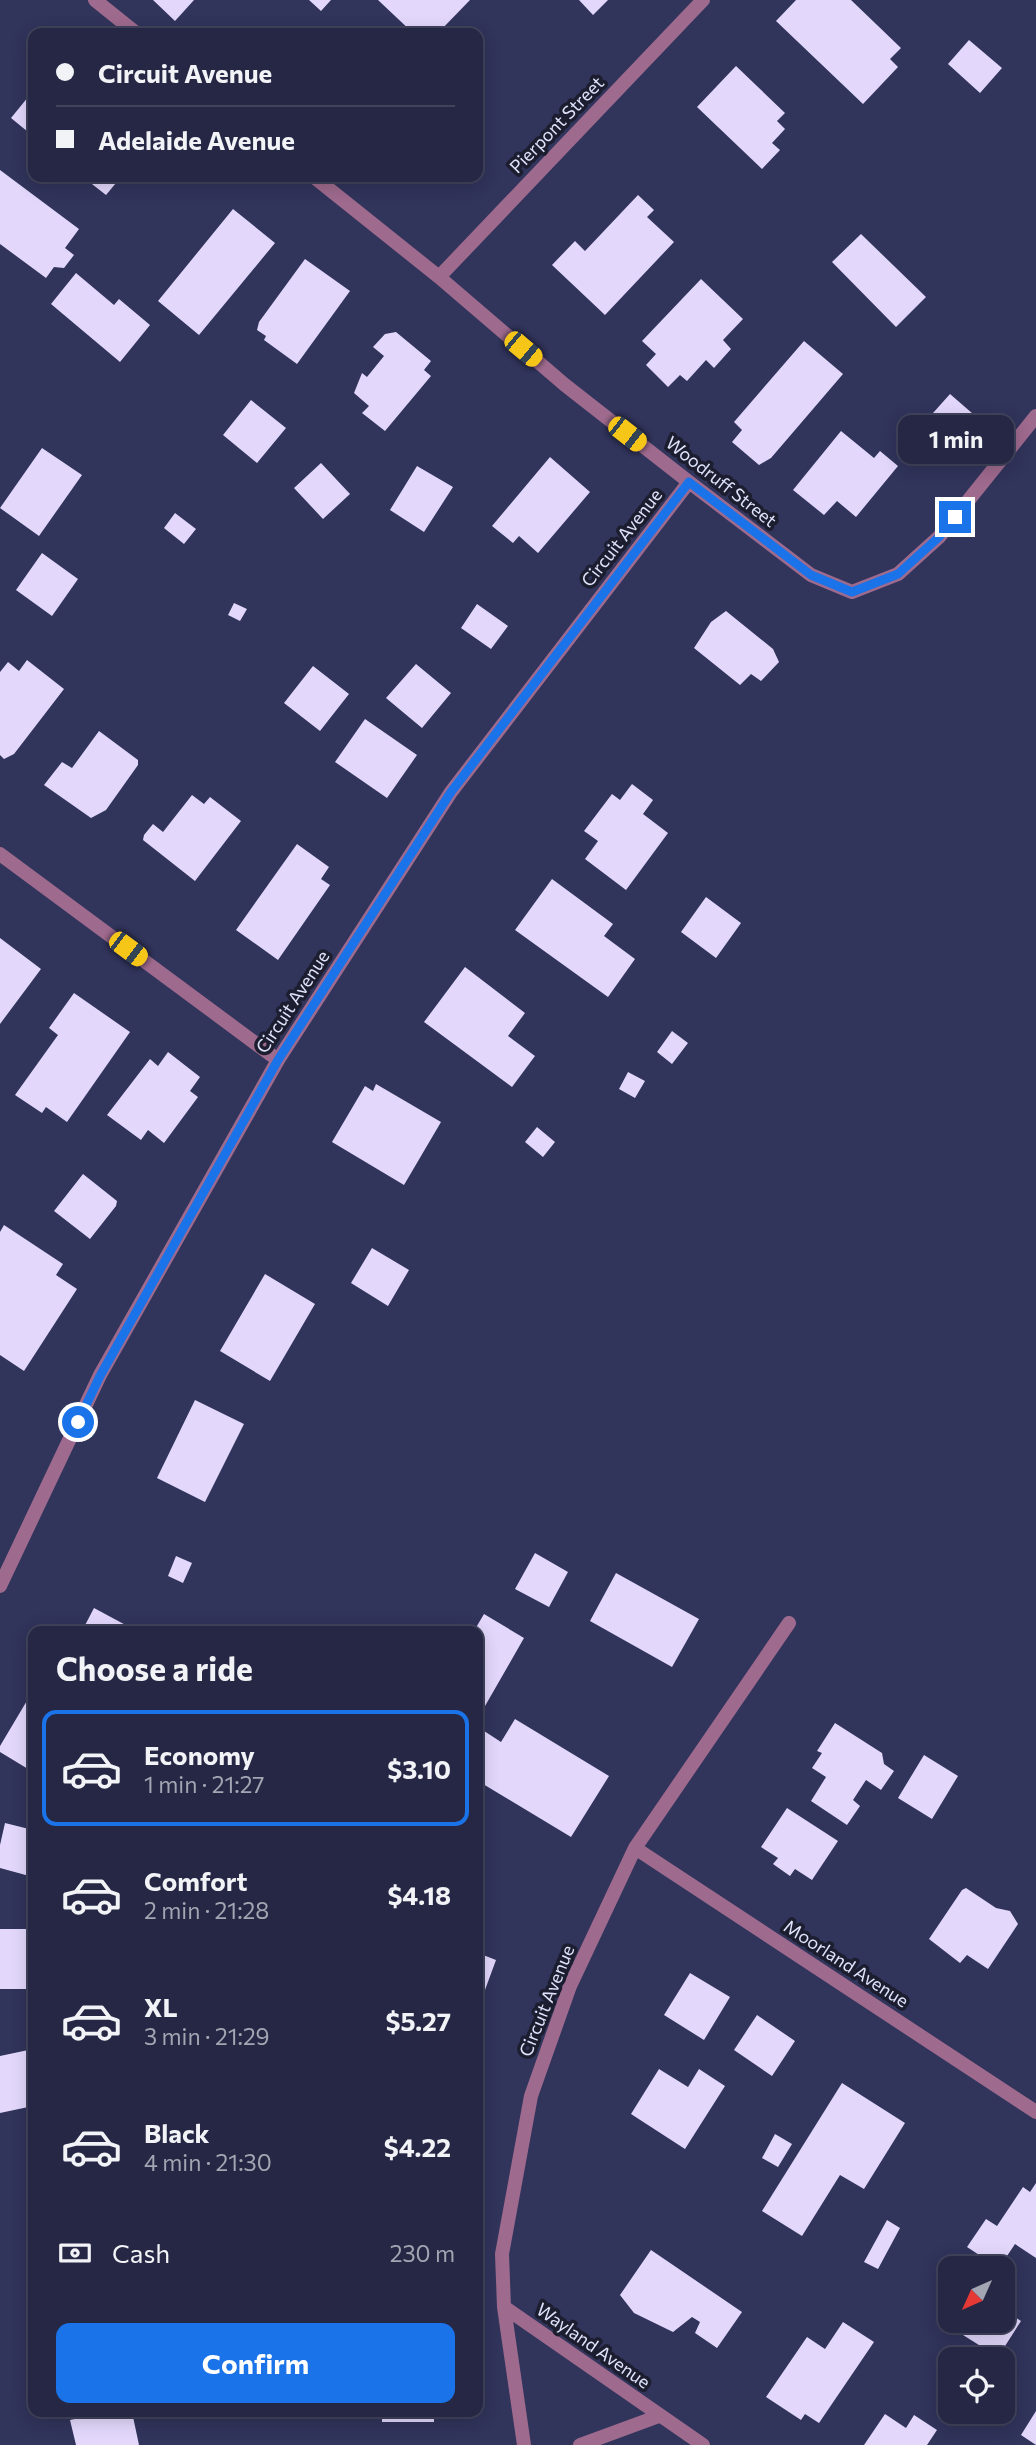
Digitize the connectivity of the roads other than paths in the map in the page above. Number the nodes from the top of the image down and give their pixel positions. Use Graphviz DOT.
graph roads {
  1 [pos="95,0"];
  2 [pos="703,0"];
  3 [pos="130,28"];
  4 [pos="320,182"];
  5 [pos="439,277"];
  6 [pos="1036,416"];
  7 [pos="689,482"];
  8 [pos="0,855"];
  9 [pos="278,1060"];
  10 [pos="0,1586"];
  11 [pos="789,1623"];
  12 [pos="635,1848"];
  13 [pos="1036,2112"];
  14 [pos="504,2307"];
  15 [pos="659,2416"];
  16 [pos="524,2445"];
  17 [pos="580,2445"];
  18 [pos="703,2445"];
  1 -- 3 [label="street"];
  2 -- 5 [label="street, Pierpont Street"];
  4 -- 5 [label="street, Woodruff Street"];
  5 -- 7 [label="street, Woodruff Street"];
  6 -- 7 [label="street, Woodruff Street"];
  7 -- 9 [label="street, Circuit Avenue"];
  8 -- 9 [label="street"];
  9 -- 10 [label="street, Circuit Avenue"];
  11 -- 12 [label="street, Circuit Avenue"];
  12 -- 13 [label="street, Moorland Avenue"];
  12 -- 14 [label="street, Circuit Avenue"];
  14 -- 15 [label="street, Wayland Avenue"];
  14 -- 16 [label="street, Circuit Avenue"];
  15 -- 17 [label="street"];
  15 -- 18 [label="street, Wayland Avenue"];
}
